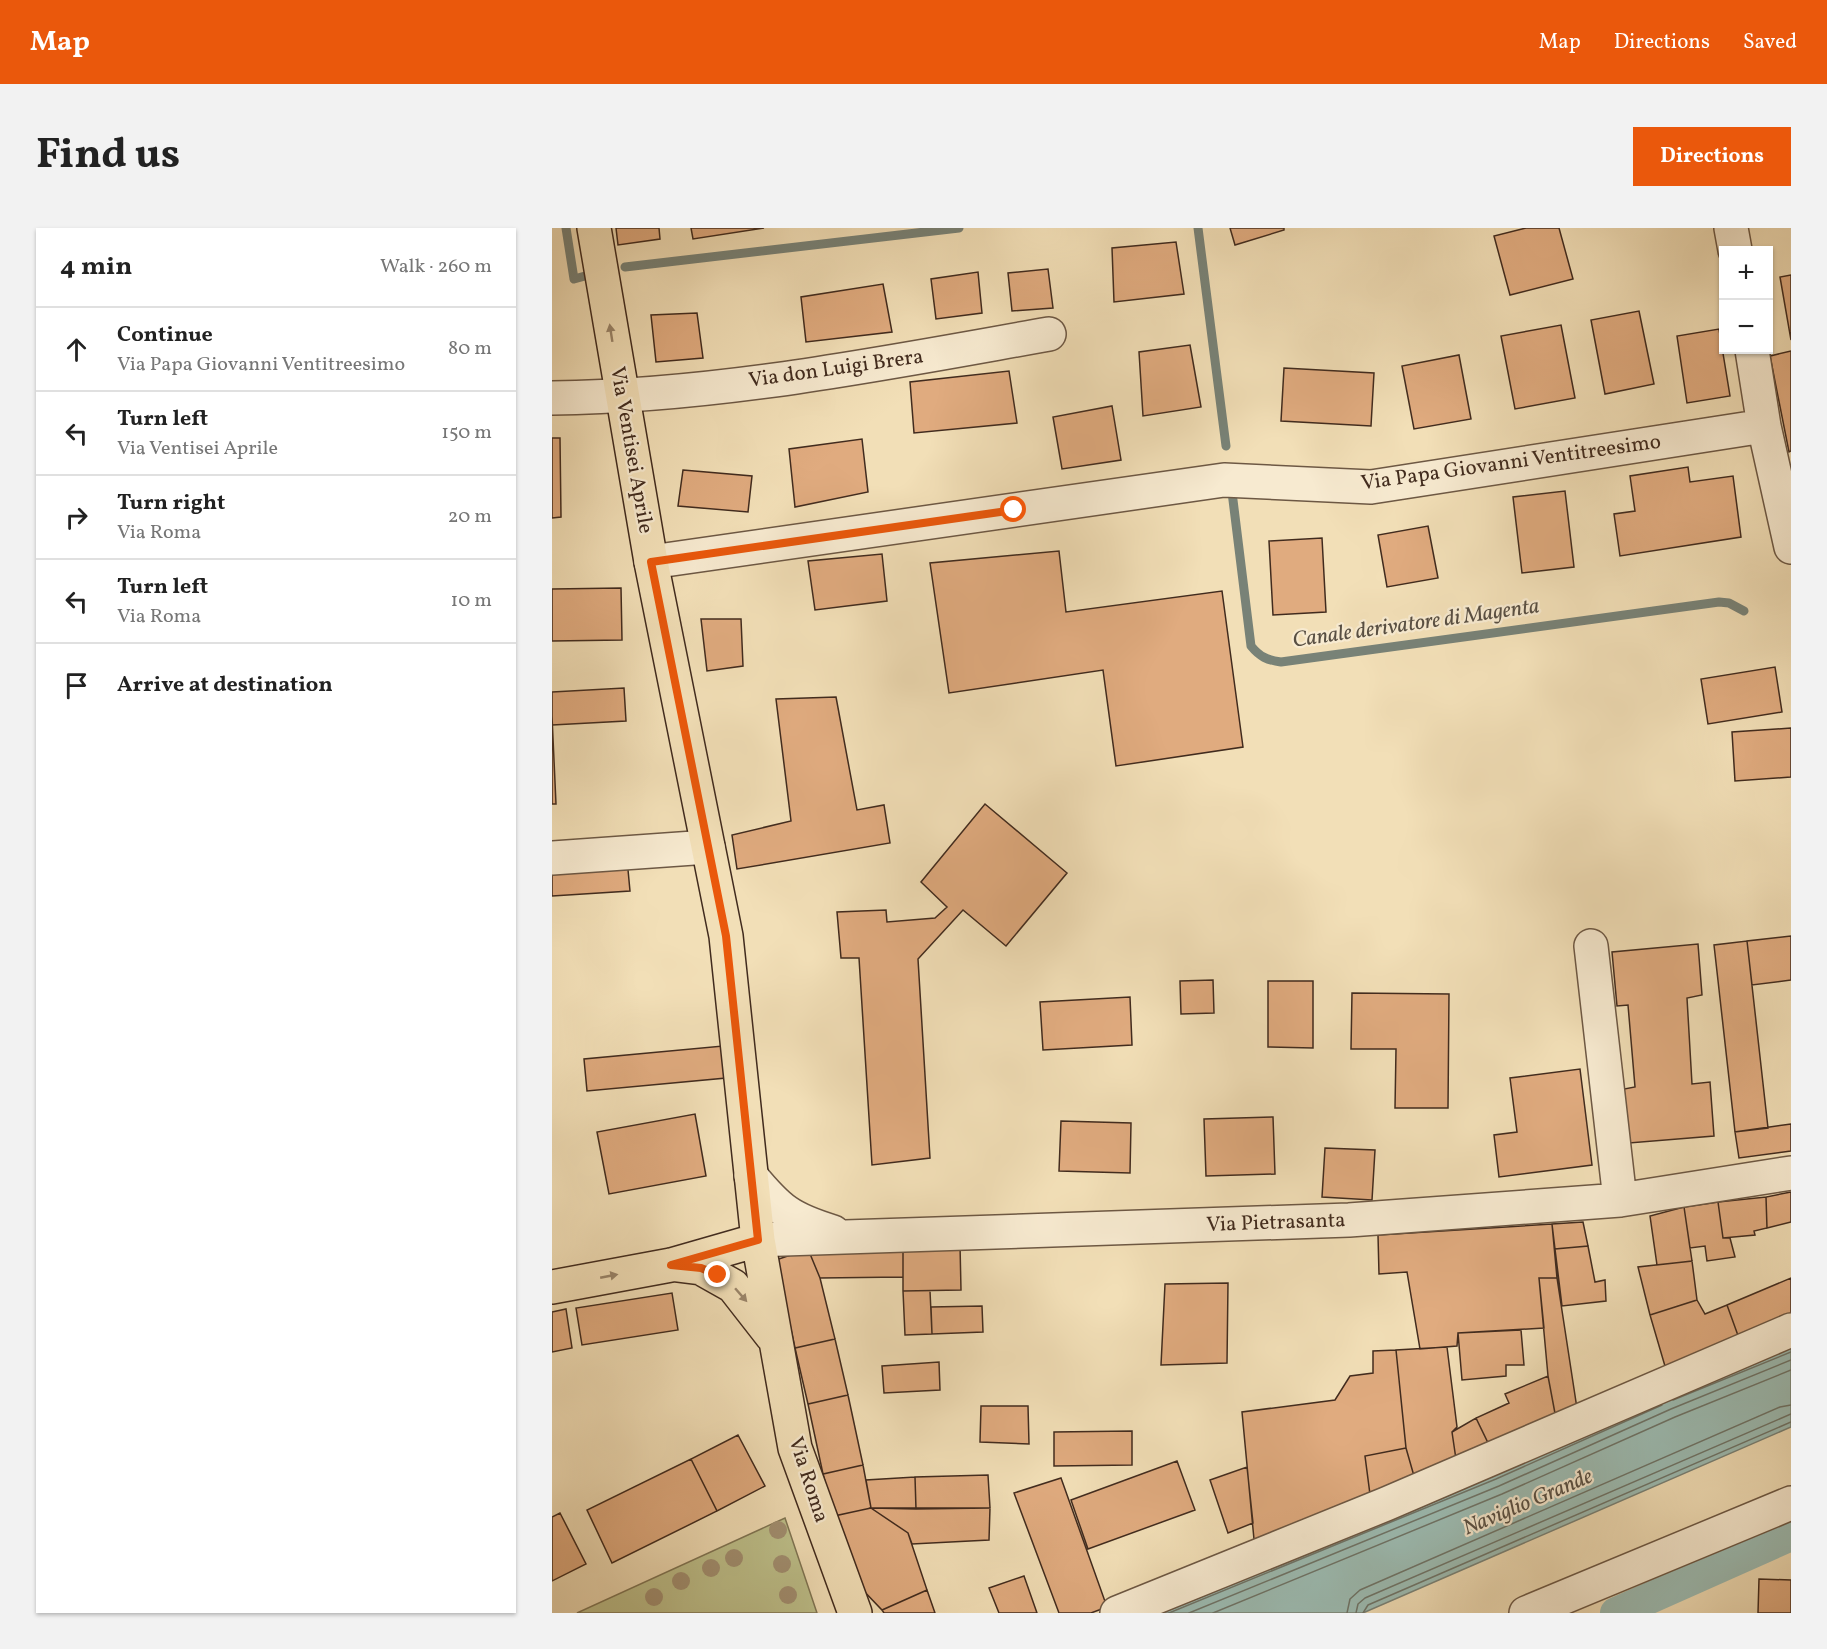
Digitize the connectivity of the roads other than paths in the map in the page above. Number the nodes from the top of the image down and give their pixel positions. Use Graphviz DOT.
graph roads {
  1 [pos="594,228"];
  2 [pos="1731,228"];
  3 [pos="1734,246"];
  4 [pos="1049,334"];
  5 [pos="1753,354"];
  6 [pos="622,397"];
  7 [pos="552,398"];
  8 [pos="1764,426"];
  9 [pos="1791,548"];
  10 [pos="651,562"];
  11 [pos="708,847"];
  12 [pos="552,858"];
  13 [pos="1591,946"];
  14 [pos="1791,1173"];
  15 [pos="751,1176"];
  16 [pos="1620,1200"];
  17 [pos="849,1237"];
  18 [pos="758,1240"];
  19 [pos="671,1265"];
  20 [pos="552,1287"];
  21 [pos="1791,1330"];
  22 [pos="776,1343"];
  23 [pos="1791,1503"];
  24 [pos="855,1613"];
  25 [pos="1117,1613"];
  26 [pos="1526,1613"];
  6 -- 1 [label="main road, Via Ventisei Aprile, one-way"];
  2 -- 3 [label="street"];
  4 -- 6 [label="street, Via don Luigi Brera"];
  5 -- 8 [label="street"];
  6 -- 7 [label="street, Via don Luigi Brera"];
  6 -- 10 [label="main road, Via Ventisei Aprile"];
  8 -- 9 [label="street"];
  8 -- 10 [label="street, Via Papa Giovanni Ventitreesimo"];
  10 -- 11 [label="main road, Via Ventisei Aprile"];
  11 -- 12 [label="street"];
  11 -- 15 [label="main road, Via Ventisei Aprile"];
  13 -- 16 [label="street"];
  14 -- 16 [label="street, Via Pietrasanta"];
  15 -- 17 [label="street"];
  15 -- 18 [label="main road, Via Ventisei Aprile"];
  16 -- 17 [label="street, Via Pietrasanta"];
  17 -- 18 [label="street, Via Pietrasanta"];
  18 -- 19 [label="main road, Via Roma"];
  18 -- 22 [label="main road, Via Roma"];
  20 -- 19 [label="main road, Via Roma, one-way"];
  19 -- 22 [label="main road, Via Roma, one-way"];
  21 -- 25 [label="street"];
  22 -- 24 [label="main road, Via Roma"];
  23 -- 26 [label="street"];
}
